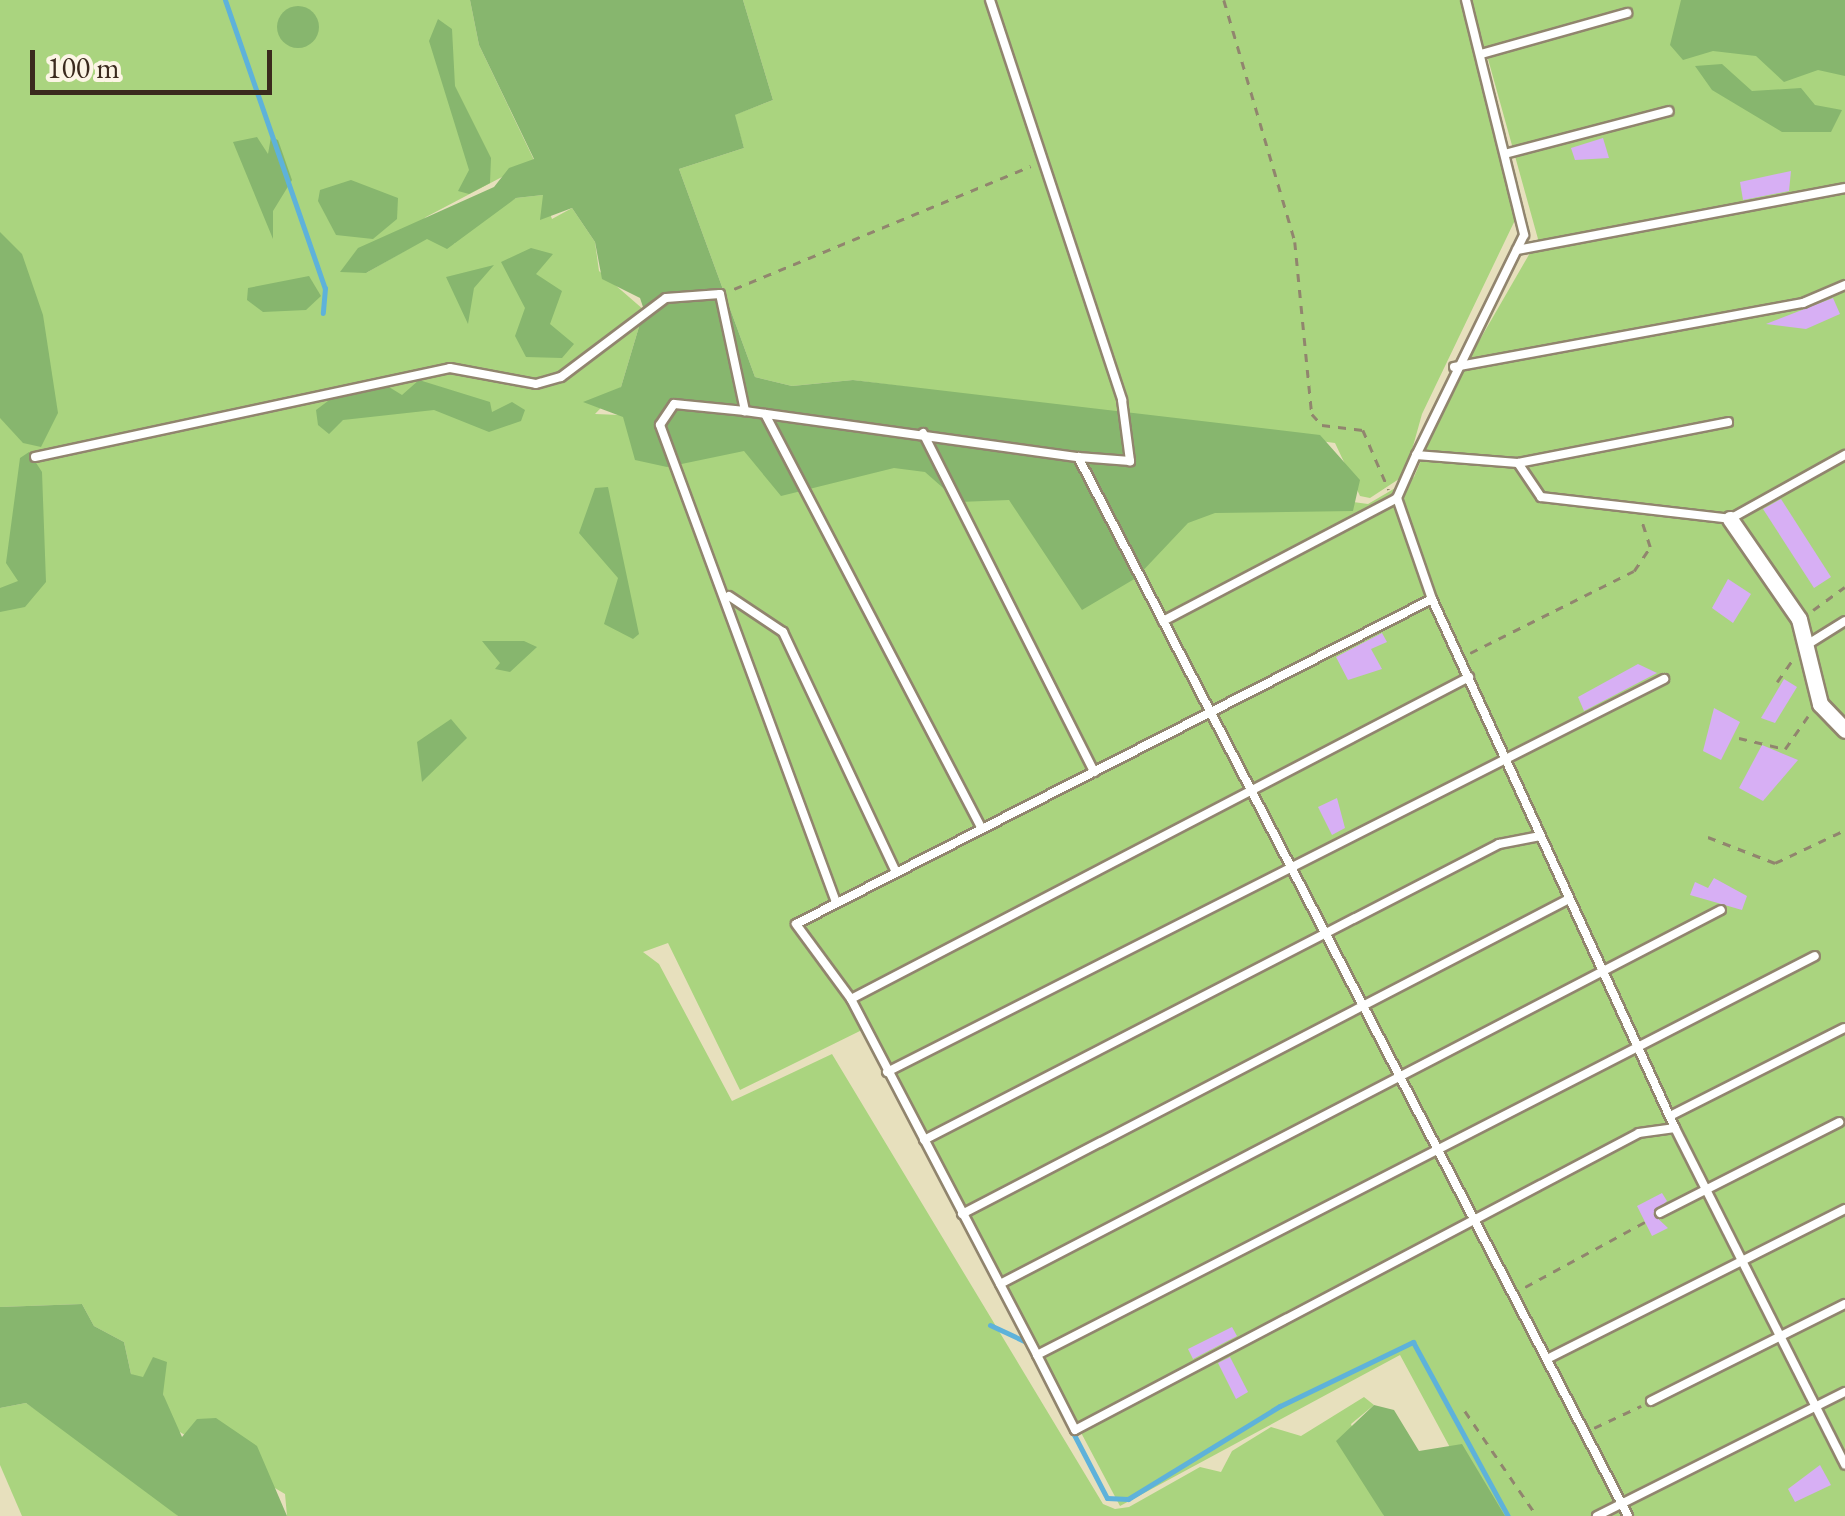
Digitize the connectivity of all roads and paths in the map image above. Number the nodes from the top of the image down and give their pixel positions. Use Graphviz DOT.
graph roads {
  1 [pos="990,0"];
  2 [pos="1224,0"];
  3 [pos="1466,0"];
  4 [pos="1627,13"];
  5 [pos="1481,54"];
  6 [pos="1669,111"];
  7 [pos="1508,152"];
  8 [pos="1042,161"];
  9 [pos="1845,188"];
  10 [pos="1517,250"];
  11 [pos="1845,285"];
  12 [pos="720,294"];
  13 [pos="1454,366"];
  14 [pos="745,411"];
  15 [pos="765,414"];
  16 [pos="1728,422"];
  17 [pos="922,433"];
  18 [pos="1416,455"];
  19 [pos="1845,455"];
  20 [pos="34,457"];
  21 [pos="1078,457"];
  22 [pos="1518,463"];
  23 [pos="1397,498"];
  24 [pos="1638,508"];
  25 [pos="1730,519"];
  26 [pos="1845,587"];
  27 [pos="728,596"];
  28 [pos="1432,599"];
  29 [pos="1799,619"];
  30 [pos="1163,621"];
  31 [pos="1845,621"];
  32 [pos="1805,646"];
  33 [pos="1460,658"];
  34 [pos="1469,677"];
  35 [pos="1664,680"];
  36 [pos="1777,682"];
  37 [pos="1820,704"];
  38 [pos="1209,713"];
  39 [pos="1845,730"];
  40 [pos="1738,738"];
  41 [pos="1503,753"];
  42 [pos="1094,772"];
  43 [pos="1251,790"];
  44 [pos="982,829"];
  45 [pos="1845,830"];
  46 [pos="1540,836"];
  47 [pos="1708,837"];
  48 [pos="1289,862"];
  49 [pos="896,872"];
  50 [pos="1569,899"];
  51 [pos="836,902"];
  52 [pos="1721,910"];
  53 [pos="1327,934"];
  54 [pos="1816,956"];
  55 [pos="1604,972"];
  56 [pos="851,998"];
  57 [pos="1363,1005"];
  58 [pos="1844,1028"];
  59 [pos="1638,1046"];
  60 [pos="888,1072"];
  61 [pos="1400,1077"];
  62 [pos="1670,1116"];
  63 [pos="1839,1122"];
  64 [pos="1675,1128"];
  65 [pos="924,1140"];
  66 [pos="1436,1147"];
  67 [pos="1704,1188"];
  68 [pos="1845,1209"];
  69 [pos="962,1214"];
  70 [pos="1660,1214"];
  71 [pos="1473,1222"];
  72 [pos="1742,1261"];
  73 [pos="1000,1284"];
  74 [pos="1512,1295"];
  75 [pos="1845,1304"];
  76 [pos="1780,1336"];
  77 [pos="1037,1355"];
  78 [pos="1547,1358"];
  79 [pos="1845,1392"];
  80 [pos="1651,1401"];
  81 [pos="1816,1406"];
  82 [pos="1465,1411"];
  83 [pos="1587,1431"];
  84 [pos="1845,1465"];
  85 [pos="1622,1503"];
  86 [pos="1537,1516"];
  87 [pos="1597,1516"];
  88 [pos="1628,1516"];
  1 -- 8 [label="lane"];
  2 -- 23 [label="path"];
  3 -- 5 [label="lane"];
  4 -- 5 [label="lane"];
  5 -- 7 [label="lane"];
  6 -- 7 [label="lane"];
  7 -- 10 [label="lane"];
  8 -- 12 [label="path"];
  8 -- 21 [label="lane"];
  9 -- 10 [label="lane"];
  10 -- 13 [label="lane"];
  11 -- 13 [label="lane"];
  12 -- 14 [label="lane"];
  12 -- 20 [label="lane"];
  13 -- 18 [label="lane"];
  14 -- 15 [label="lane"];
  14 -- 27 [label="lane"];
  15 -- 17 [label="lane"];
  15 -- 44 [label="lane"];
  16 -- 22 [label="lane"];
  17 -- 21 [label="lane"];
  17 -- 42 [label="lane"];
  18 -- 22 [label="lane"];
  18 -- 23 [label="lane"];
  19 -- 25 [label="lane"];
  21 -- 30 [label="lane"];
  22 -- 24 [label="lane"];
  23 -- 28 [label="lane"];
  23 -- 30 [label="lane"];
  24 -- 25 [label="lane"];
  24 -- 33 [label="path"];
  25 -- 29 [label="street"];
  26 -- 29 [label="path"];
  27 -- 49 [label="lane"];
  27 -- 51 [label="lane"];
  28 -- 33 [label="lane"];
  28 -- 38 [label="lane"];
  29 -- 32 [label="street"];
  30 -- 38 [label="lane"];
  31 -- 32 [label="lane"];
  32 -- 36 [label="path"];
  32 -- 37 [label="street"];
  33 -- 34 [label="lane"];
  34 -- 41 [label="lane"];
  34 -- 43 [label="lane"];
  35 -- 41 [label="lane"];
  37 -- 39 [label="street"];
  37 -- 40 [label="path"];
  38 -- 42 [label="lane"];
  38 -- 43 [label="lane"];
  41 -- 46 [label="lane"];
  41 -- 48 [label="lane"];
  42 -- 44 [label="lane"];
  43 -- 48 [label="lane"];
  43 -- 56 [label="lane"];
  44 -- 49 [label="lane"];
  45 -- 47 [label="path"];
  46 -- 50 [label="lane"];
  46 -- 53 [label="lane"];
  48 -- 53 [label="lane"];
  48 -- 60 [label="lane"];
  49 -- 51 [label="lane"];
  50 -- 55 [label="lane"];
  50 -- 57 [label="lane"];
  51 -- 56 [label="lane"];
  52 -- 55 [label="lane"];
  53 -- 57 [label="lane"];
  53 -- 65 [label="lane"];
  54 -- 59 [label="lane"];
  55 -- 59 [label="lane"];
  55 -- 61 [label="lane"];
  56 -- 60 [label="lane"];
  57 -- 61 [label="lane"];
  57 -- 69 [label="lane"];
  58 -- 62 [label="lane"];
  59 -- 62 [label="lane"];
  59 -- 66 [label="lane"];
  60 -- 65 [label="lane"];
  61 -- 66 [label="lane"];
  61 -- 73 [label="lane"];
  62 -- 64 [label="lane"];
  63 -- 67 [label="lane"];
  64 -- 67 [label="lane"];
  64 -- 71 [label="lane"];
  65 -- 69 [label="lane"];
  66 -- 71 [label="lane"];
  66 -- 77 [label="lane"];
  67 -- 70 [label="lane"];
  67 -- 72 [label="lane"];
  68 -- 72 [label="lane"];
  69 -- 73 [label="lane"];
  70 -- 74 [label="path"];
  71 -- 74 [label="lane"];
  71 -- 77 [label="lane"];
  72 -- 76 [label="lane"];
  72 -- 78 [label="lane"];
  73 -- 77 [label="lane"];
  74 -- 78 [label="lane"];
  75 -- 76 [label="lane"];
  76 -- 80 [label="lane"];
  76 -- 81 [label="lane"];
  78 -- 83 [label="lane"];
  79 -- 81 [label="lane"];
  80 -- 83 [label="path"];
  81 -- 84 [label="lane"];
  81 -- 85 [label="lane"];
  82 -- 86 [label="path"];
  83 -- 85 [label="lane"];
  85 -- 87 [label="lane"];
  85 -- 88 [label="lane"];
}
